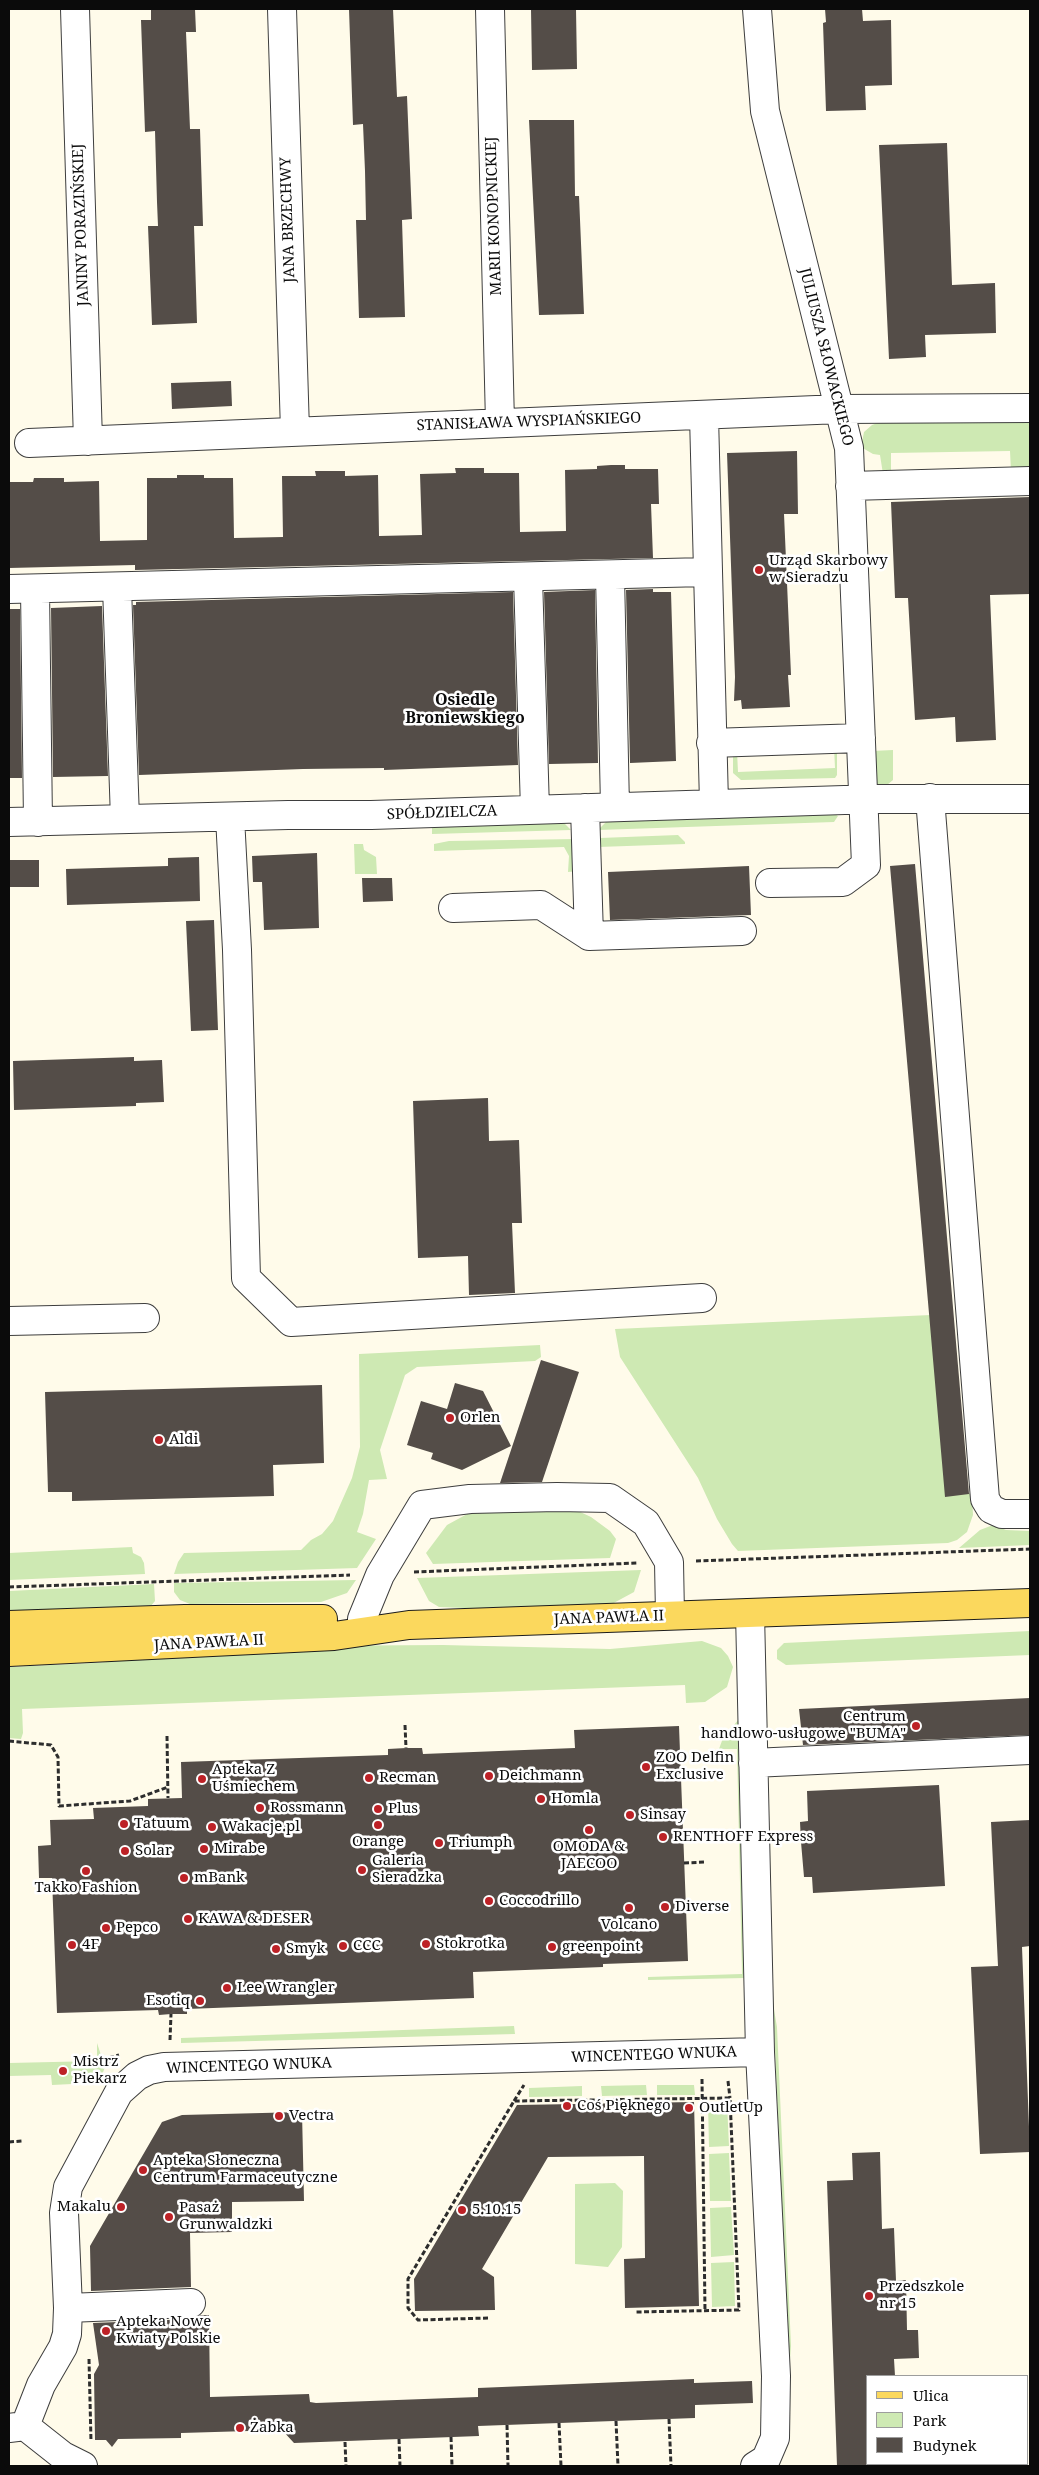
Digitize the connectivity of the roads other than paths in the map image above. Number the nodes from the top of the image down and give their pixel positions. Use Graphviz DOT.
graph roads {
  1 [pos="74,9"];
  2 [pos="282,9"];
  3 [pos="490,9"];
  4 [pos="757,9"];
  5 [pos="1030,408"];
  6 [pos="840,410"];
  7 [pos="704,416"];
  8 [pos="500,423"];
  9 [pos="295,431"];
  10 [pos="88,440"];
  11 [pos="29,443"];
  12 [pos="1030,480"];
  13 [pos="850,486"];
  14 [pos="706,572"];
  15 [pos="610,575"];
  16 [pos="528,577"];
  17 [pos="117,587"];
  18 [pos="9,589"];
  19 [pos="36,589"];
  20 [pos="861,738"];
  21 [pos="711,743"];
  22 [pos="930,798"];
  23 [pos="870,799"];
  24 [pos="1030,799"];
  25 [pos="714,803"];
  26 [pos="614,807"];
  27 [pos="585,808"];
  28 [pos="534,810"];
  29 [pos="230,817"];
  30 [pos="125,819"];
  31 [pos="9,822"];
  32 [pos="38,822"];
  33 [pos="770,883"];
  34 [pos="453,908"];
  35 [pos="742,931"];
  36 [pos="589,936"];
  37 [pos="702,1298"];
  38 [pos="145,1318"];
  39 [pos="9,1321"];
  40 [pos="1030,1514"];
  41 [pos="1030,1603"];
  42 [pos="750,1613"];
  43 [pos="670,1615"];
  44 [pos="362,1619"];
  45 [pos="9,1625"];
  46 [pos="409,1625"];
  47 [pos="9,1652"];
  48 [pos="1030,1750"];
  49 [pos="753,1763"];
  50 [pos="760,2052"];
  51 [pos="191,2303"];
  52 [pos="68,2308"];
  53 [pos="17,2427"];
  54 [pos="83,2466"];
  55 [pos="755,2466"];
  1 -- 10 [label="street, JANINY PORAZIŃSKIEJ"];
  2 -- 9 [label="street, JANA BRZECHWY"];
  3 -- 8 [label="street, MARII KONOPNICKIEJ"];
  4 -- 6 [label="street, JULIUSZA SŁOWACKIEGO"];
  5 -- 6 [label="street, STANISŁAWA WYSPIAŃSKIEGO"];
  6 -- 7 [label="street, STANISŁAWA WYSPIAŃSKIEGO"];
  6 -- 13 [label="street, JULIUSZA SŁOWACKIEGO"];
  7 -- 8 [label="street, STANISŁAWA WYSPIAŃSKIEGO"];
  7 -- 14 [label="street"];
  8 -- 9 [label="street, STANISŁAWA WYSPIAŃSKIEGO"];
  9 -- 10 [label="street, STANISŁAWA WYSPIAŃSKIEGO"];
  10 -- 11 [label="street, STANISŁAWA WYSPIAŃSKIEGO"];
  12 -- 13 [label="street"];
  13 -- 20 [label="street, JULIUSZA SŁOWACKIEGO"];
  14 -- 15 [label="street"];
  14 -- 21 [label="street"];
  15 -- 16 [label="street"];
  15 -- 26 [label="street"];
  16 -- 17 [label="street"];
  16 -- 28 [label="street"];
  17 -- 19 [label="street"];
  17 -- 30 [label="street"];
  18 -- 19 [label="street"];
  19 -- 32 [label="street"];
  20 -- 21 [label="street"];
  20 -- 23 [label="street, JULIUSZA SŁOWACKIEGO"];
  21 -- 25 [label="street"];
  22 -- 23 [label="street, SPÓŁDZIELCZA"];
  22 -- 24 [label="street, SPÓŁDZIELCZA"];
  22 -- 40 [label="street"];
  23 -- 25 [label="street, SPÓŁDZIELCZA"];
  23 -- 33 [label="street, JULIUSZA SŁOWACKIEGO"];
  25 -- 26 [label="street, SPÓŁDZIELCZA"];
  26 -- 27 [label="street, SPÓŁDZIELCZA"];
  27 -- 28 [label="street, SPÓŁDZIELCZA"];
  27 -- 36 [label="street"];
  28 -- 29 [label="street, SPÓŁDZIELCZA"];
  29 -- 30 [label="street, SPÓŁDZIELCZA"];
  29 -- 37 [label="street"];
  30 -- 32 [label="street, SPÓŁDZIELCZA"];
  31 -- 32 [label="street, SPÓŁDZIELCZA"];
  34 -- 36 [label="street"];
  35 -- 36 [label="street"];
  38 -- 39 [label="street"];
  41 -- 42 [label="main road, JANA PAWŁA II"];
  42 -- 43 [label="main road, JANA PAWŁA II"];
  42 -- 49 [label="street"];
  43 -- 44 [label="street"];
  43 -- 46 [label="main road, JANA PAWŁA II"];
  44 -- 45 [label="main road, JANA PAWŁA II"];
  44 -- 46 [label="main road, JANA PAWŁA II"];
  46 -- 47 [label="main road, JANA PAWŁA II"];
  48 -- 49 [label="street"];
  49 -- 50 [label="street"];
  50 -- 52 [label="street, WINCENTEGO WNUKA"];
  50 -- 55 [label="street"];
  51 -- 52 [label="street"];
  52 -- 53 [label="street, WINCENTEGO WNUKA"];
  53 -- 54 [label="street"];
}
